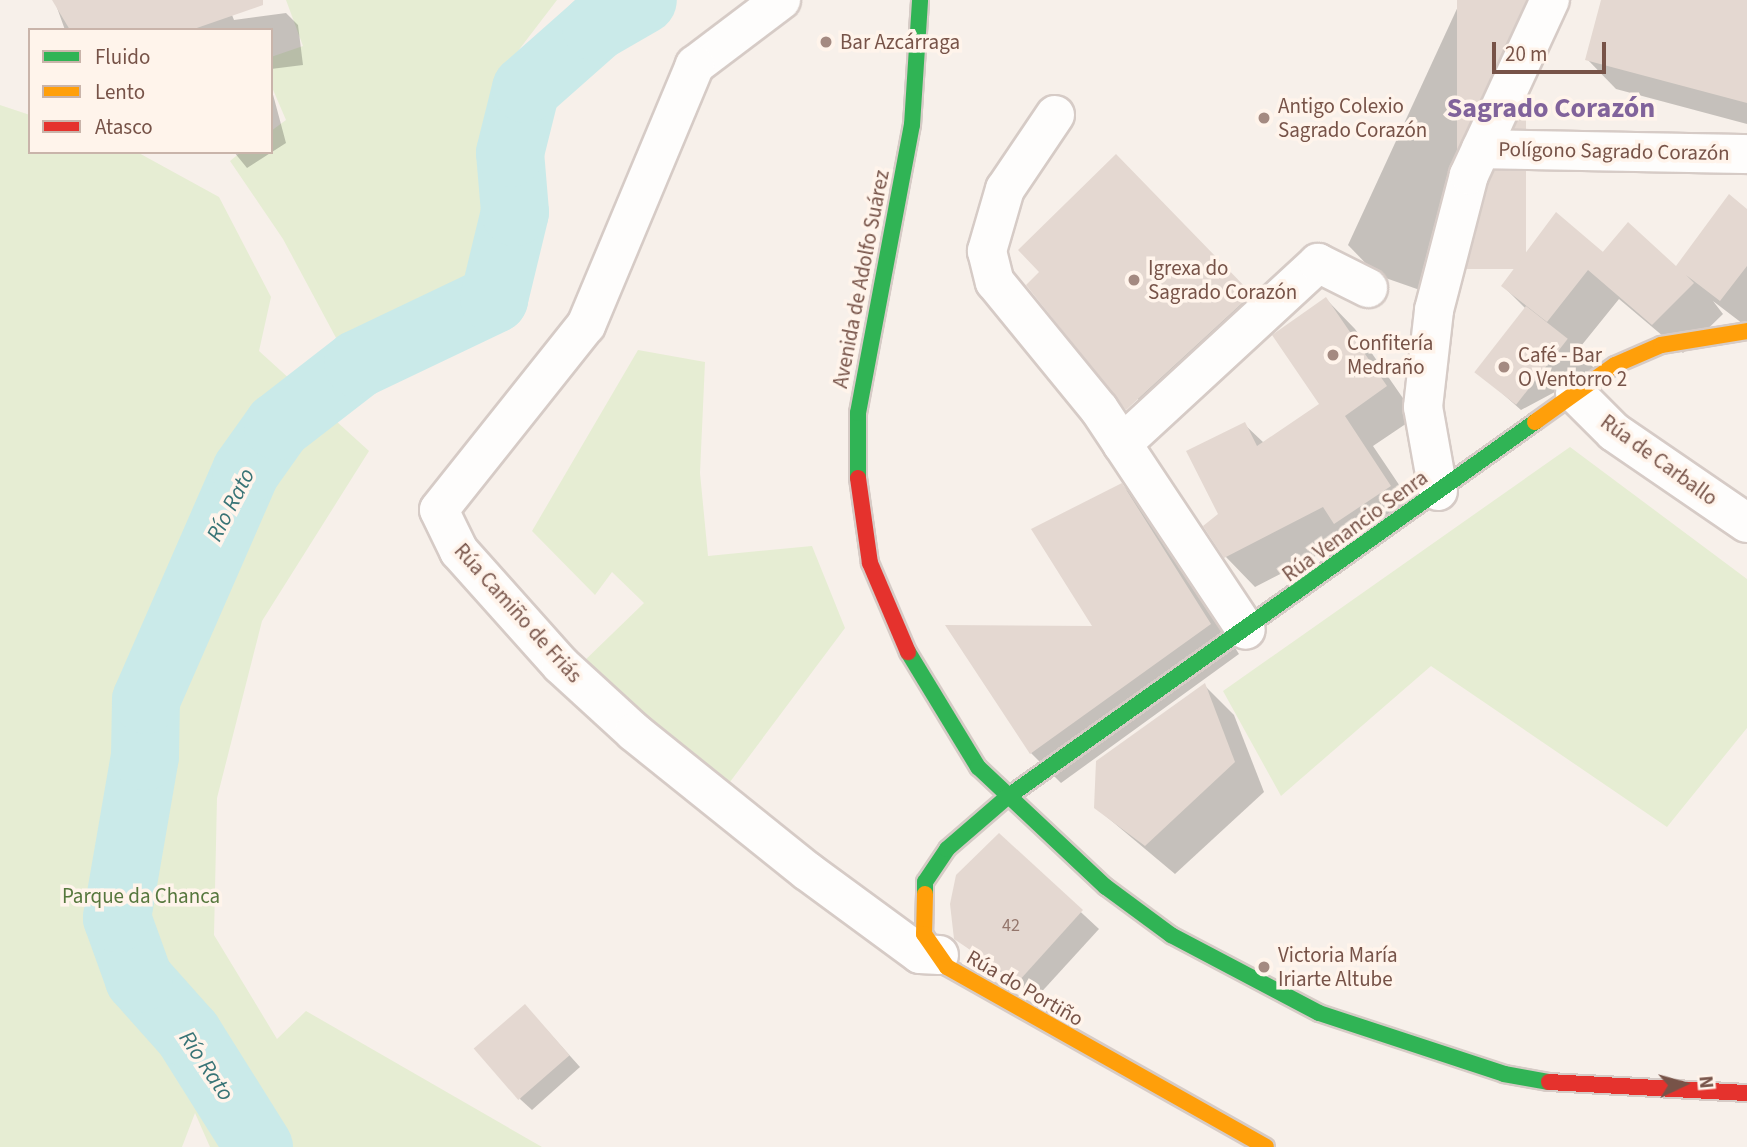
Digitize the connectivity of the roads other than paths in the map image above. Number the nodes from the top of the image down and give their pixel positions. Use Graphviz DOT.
graph roads {
  1 [pos="780,0"];
  2 [pos="920,0"];
  3 [pos="1550,0"];
  4 [pos="1055,115"];
  5 [pos="1481,149"];
  6 [pos="1747,154"];
  7 [pos="1368,288"];
  8 [pos="1747,331"];
  9 [pos="1575,393"];
  10 [pos="1122,444"];
  11 [pos="1438,491"];
  12 [pos="1747,523"];
  13 [pos="1246,630"];
  14 [pos="1006,798"];
  15 [pos="939,955"];
  16 [pos="1747,1093"];
  17 [pos="1266,1147"];
  1 -- 15 [label="street, Rúa Camiño de Friás"];
  2 -- 14 [label="main road, Avenida de Adolfo Suárez"];
  3 -- 5 [label="street, Polígono Sagrado Corazón"];
  4 -- 10 [label="street"];
  5 -- 6 [label="street, Polígono Sagrado Corazón"];
  5 -- 11 [label="street, Polígono Sagrado Corazón"];
  7 -- 10 [label="street"];
  8 -- 9 [label="main road, Rúa Venancio Senra"];
  9 -- 11 [label="main road, Rúa Venancio Senra"];
  9 -- 12 [label="street, Rúa de Carballo"];
  10 -- 13 [label="street"];
  11 -- 13 [label="main road, Rúa Venancio Senra"];
  13 -- 14 [label="main road, Rúa Venancio Senra"];
  14 -- 15 [label="main road, Rúa do Portiño"];
  14 -- 16 [label="main road, Avenida de Adolfo Suárez"];
  15 -- 17 [label="main road, Rúa do Portiño"];
}
